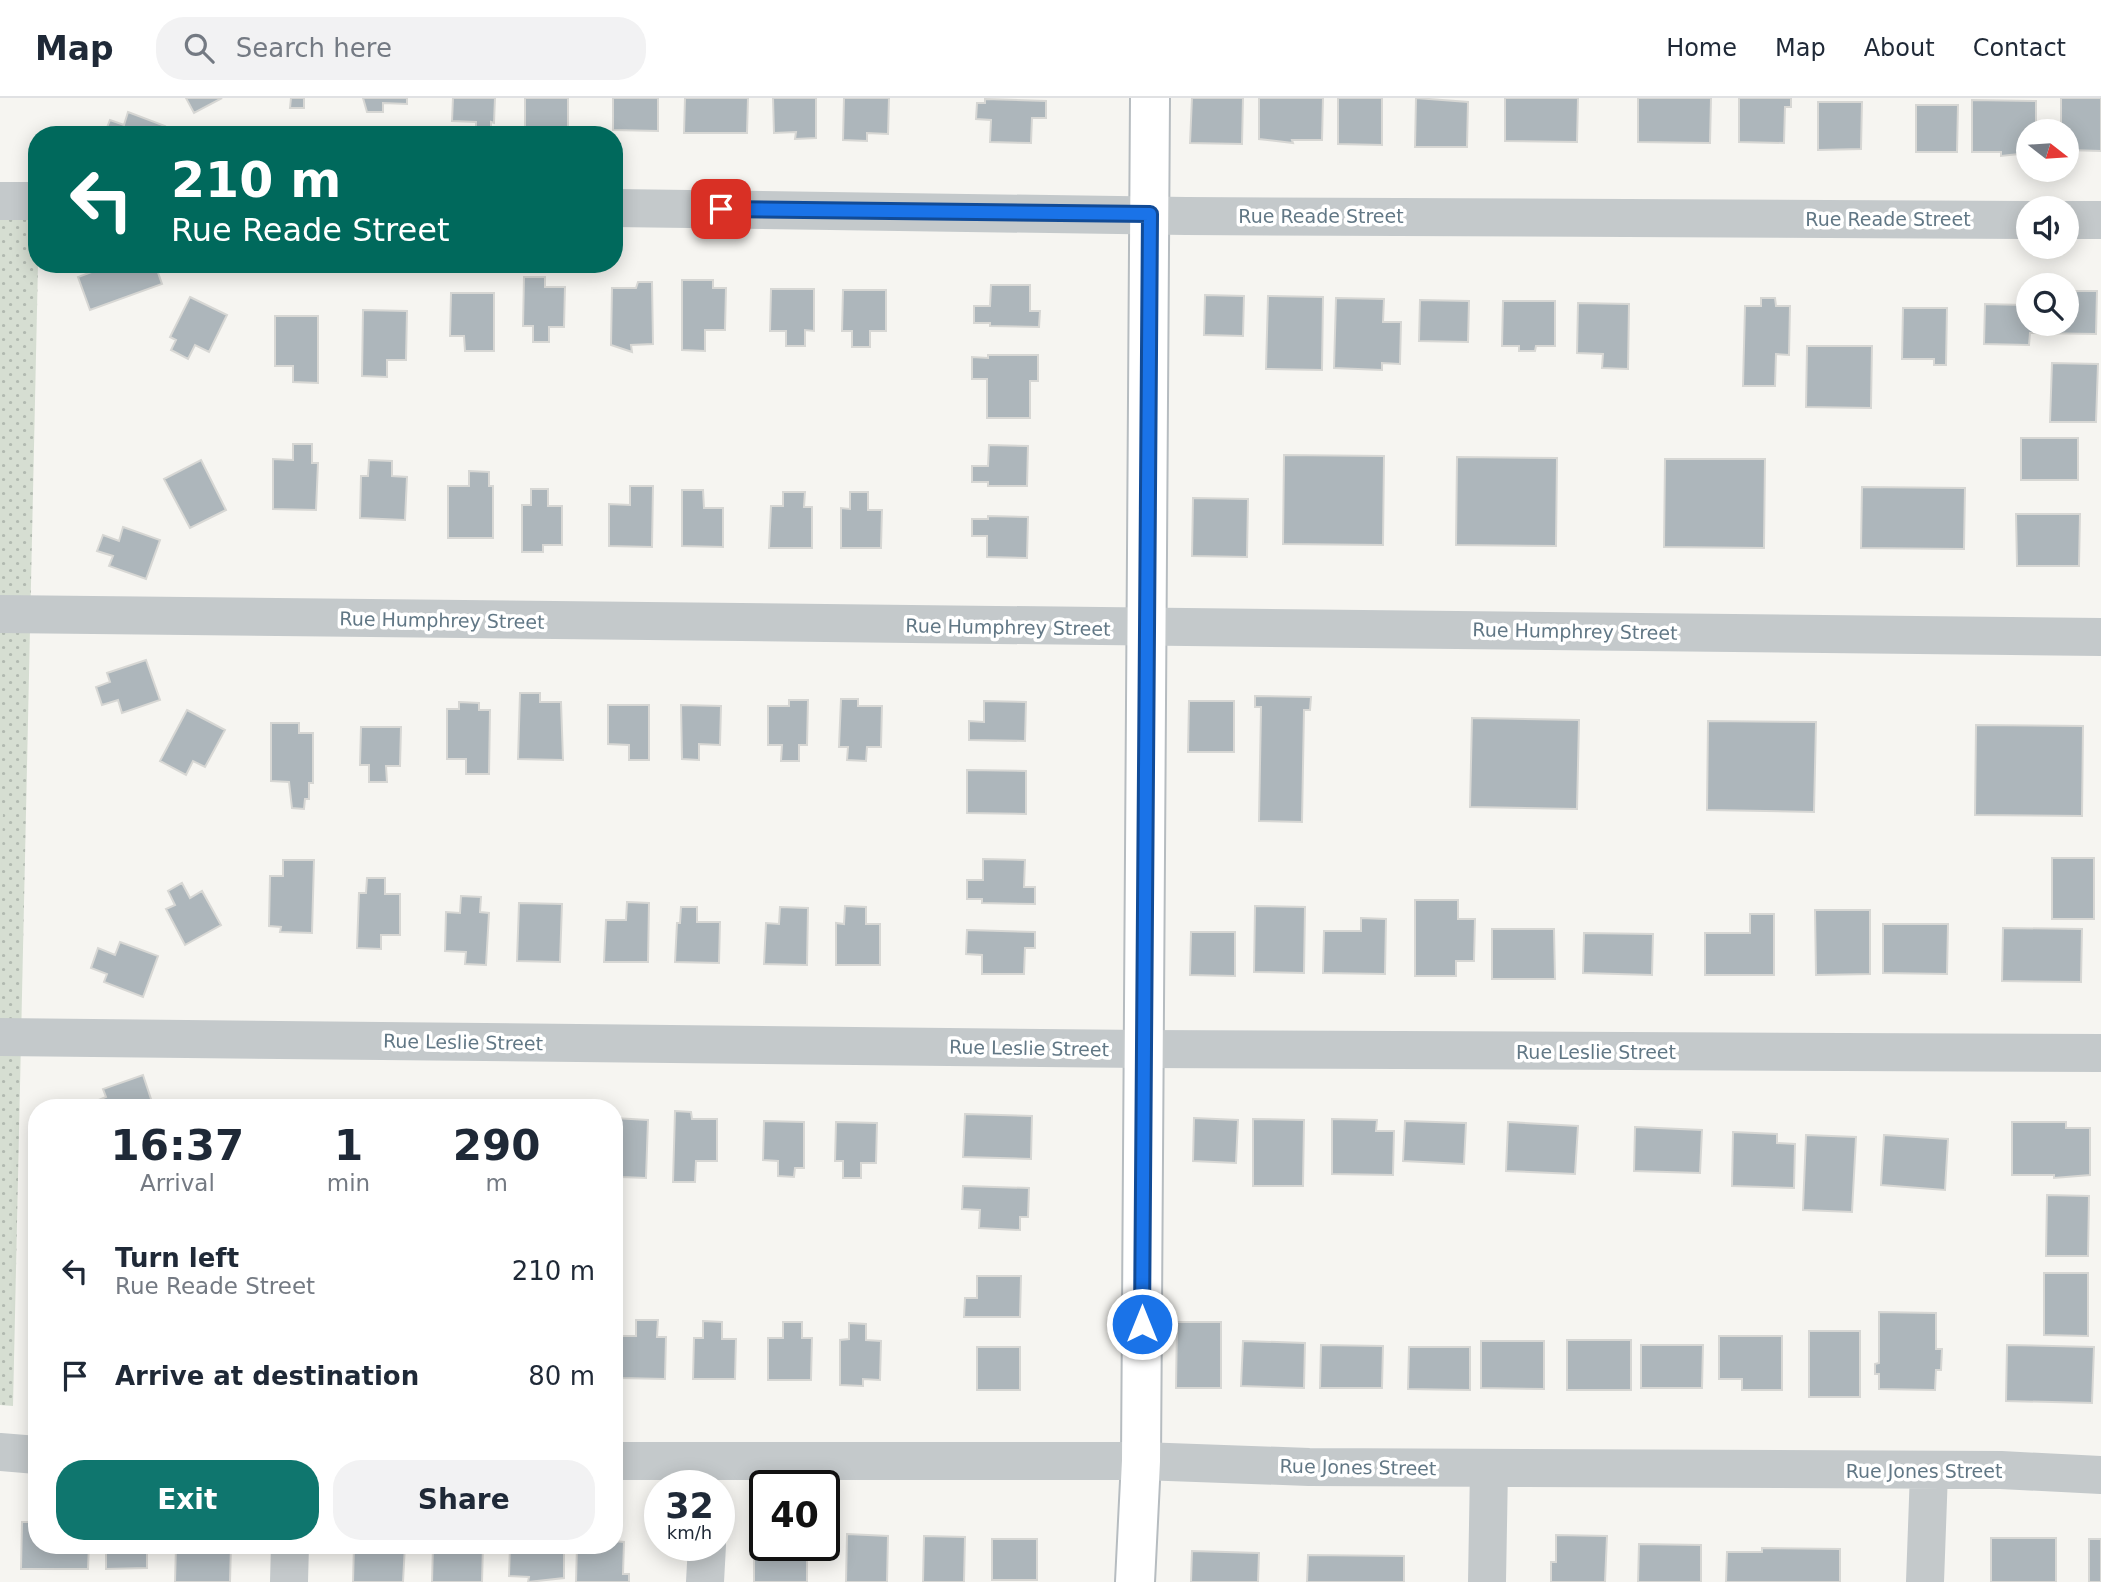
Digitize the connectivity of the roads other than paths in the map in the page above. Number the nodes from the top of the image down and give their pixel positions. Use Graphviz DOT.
graph roads {
  1 [pos="1150,98"];
  2 [pos="0,201"];
  3 [pos="28,201"];
  4 [pos="623,208"];
  5 [pos="1150,214"];
  6 [pos="2016,220"];
  7 [pos="2079,220"];
  8 [pos="2101,220"];
  9 [pos="0,614"];
  10 [pos="1147,628"];
  11 [pos="2101,637"];
  12 [pos="0,1037"];
  13 [pos="1144,1049"];
  14 [pos="2101,1053"];
  15 [pos="0,1452"];
  16 [pos="28,1454"];
  17 [pos="1141,1461"];
  18 [pos="623,1462"];
  19 [pos="1489,1468"];
  20 [pos="680,1470"];
  21 [pos="724,1470"];
  22 [pos="1929,1472"];
  23 [pos="2101,1475"];
  24 [pos="290,1554"];
  25 [pos="706,1561"];
  26 [pos="289,1582"];
  27 [pos="705,1582"];
  28 [pos="1135,1582"];
  29 [pos="1487,1582"];
  30 [pos="1925,1582"];
  1 -- 5 [label="street"];
  2 -- 3 [label="street"];
  4 -- 5 [label="street, Rue Reade Street"];
  5 -- 6 [label="street, Rue Reade Street"];
  5 -- 10 [label="street"];
  7 -- 8 [label="street"];
  9 -- 10 [label="street, Rue Humphrey Street"];
  10 -- 11 [label="street, Rue Humphrey Street"];
  10 -- 13 [label="street"];
  12 -- 13 [label="street, Rue Leslie Street"];
  13 -- 14 [label="street, Rue Leslie Street"];
  13 -- 17 [label="street"];
  15 -- 16 [label="street"];
  17 -- 19 [label="street, Rue Jones Street"];
  17 -- 21 [label="street, Rue Jones Street"];
  17 -- 28 [label="street"];
  18 -- 20 [label="street, Rue Jones Street"];
  19 -- 22 [label="street, Rue Jones Street"];
  19 -- 29 [label="street"];
  22 -- 23 [label="street, Rue Jones Street"];
  22 -- 30 [label="street"];
  24 -- 26 [label="street"];
  25 -- 27 [label="street"];
}
